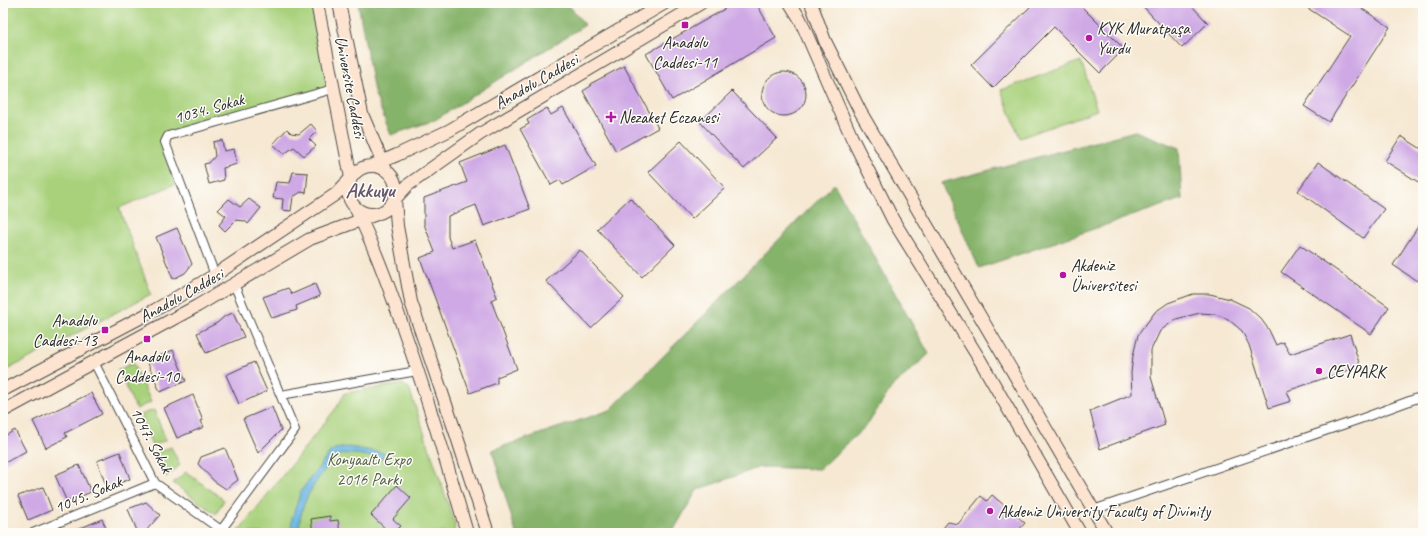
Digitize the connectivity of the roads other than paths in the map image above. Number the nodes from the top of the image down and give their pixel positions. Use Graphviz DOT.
graph roads {
  1 [pos="317,3"];
  2 [pos="340,3"];
  3 [pos="665,3"];
  4 [pos="700,3"];
  5 [pos="790,3"];
  6 [pos="811,3"];
  7 [pos="333,89"];
  8 [pos="380,166"];
  9 [pos="351,178"];
  10 [pos="395,199"];
  11 [pos="355,207"];
  12 [pos="377,214"];
  13 [pos="361,219"];
  14 [pos="215,275"];
  15 [pos="234,284"];
  16 [pos="94,362"];
  17 [pos="417,371"];
  18 [pos="3,390"];
  19 [pos="281,395"];
  20 [pos="1423,396"];
  21 [pos="3,411"];
  22 [pos="155,482"];
  23 [pos="1093,510"];
  24 [pos="220,531"];
  25 [pos="33,533"];
  26 [pos="467,533"];
  27 [pos="488,533"];
  28 [pos="1080,533"];
  29 [pos="1107,533"];
  1 -- 7 [label="street, Universite Caddesi"];
  2 -- 8 [label="street, Universite Caddesi"];
  3 -- 8 [label="street, Anadolu Caddesi"];
  4 -- 10 [label="street, Anadolu Caddesi"];
  5 -- 28 [label="street"];
  6 -- 23 [label="street"];
  7 -- 9 [label="street, Universite Caddesi"];
  7 -- 14 [label="street, 1034. Sokak"];
  8 -- 9 [label="street"];
  8 -- 10 [label="street"];
  9 -- 11 [label="street"];
  9 -- 14 [label="street, Anadolu Caddesi"];
  10 -- 12 [label="street"];
  10 -- 27 [label="street"];
  11 -- 12 [label="street"];
  11 -- 13 [label="street"];
  12 -- 13 [label="street, Anadolu Caddesi"];
  13 -- 15 [label="street, Anadolu Caddesi"];
  13 -- 17 [label="street"];
  14 -- 18 [label="street, Anadolu Caddesi"];
  15 -- 16 [label="street, Anadolu Caddesi"];
  15 -- 19 [label="street"];
  16 -- 21 [label="street, Anadolu Caddesi"];
  16 -- 22 [label="street, 1047. Sokak"];
  17 -- 19 [label="street"];
  17 -- 26 [label="street"];
  19 -- 24 [label="street"];
  20 -- 23 [label="street"];
  22 -- 24 [label="street, 1047. Sokak"];
  22 -- 25 [label="street, 1045. Sokak"];
  23 -- 29 [label="street"];
}
